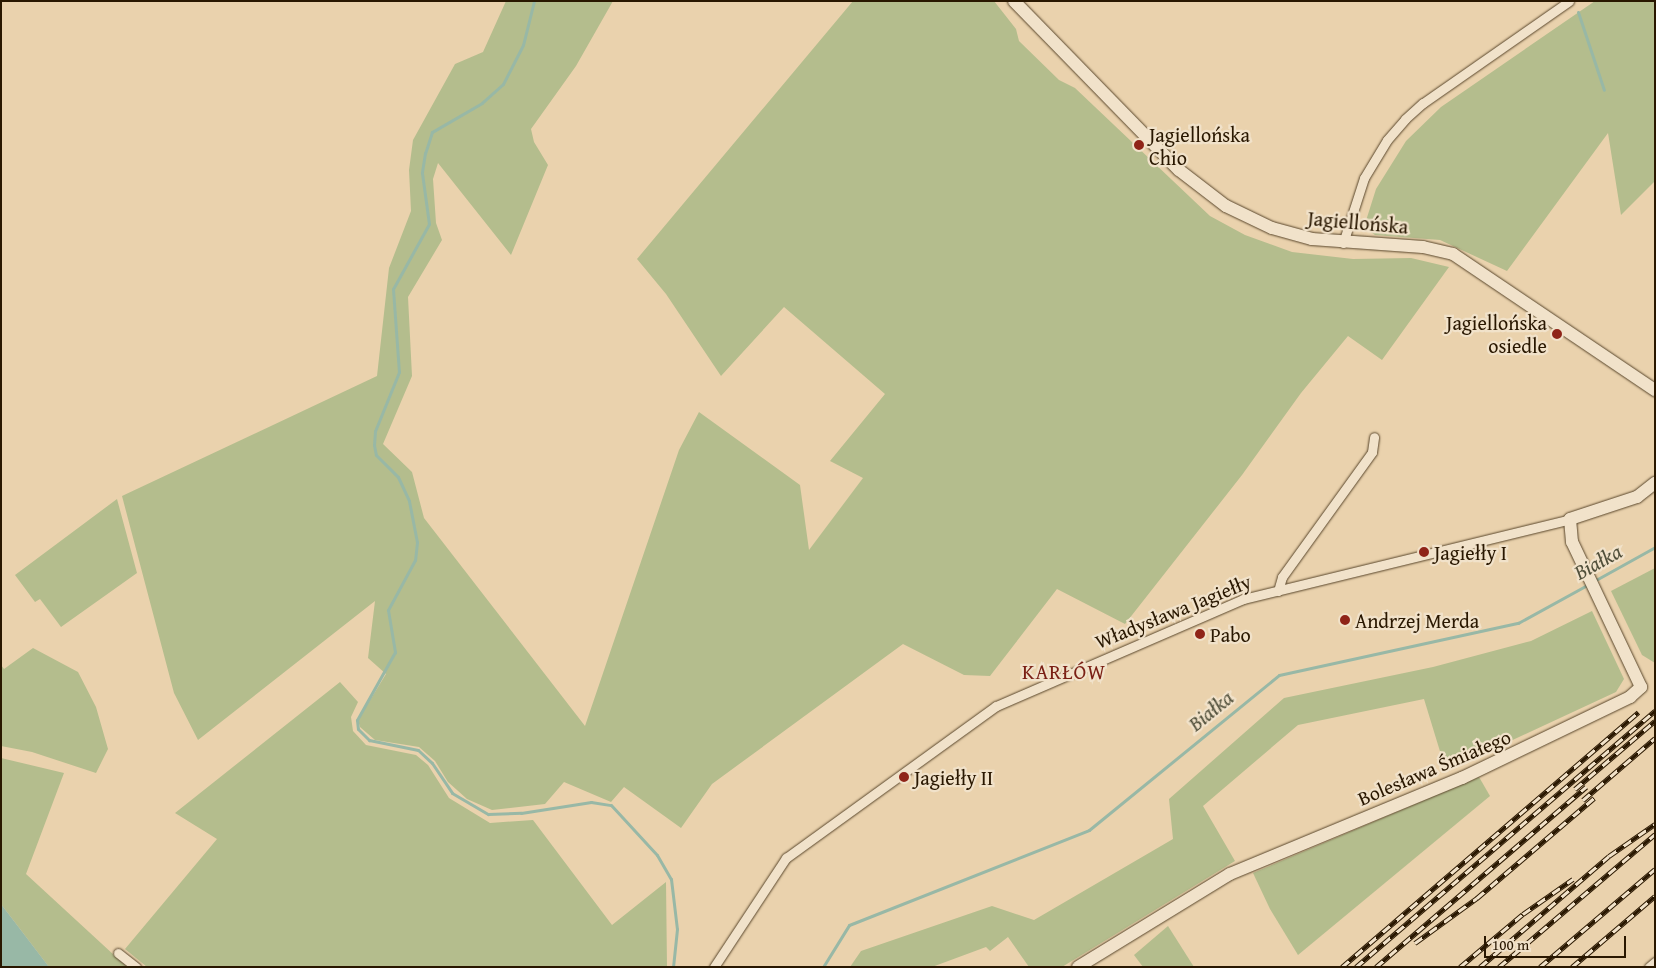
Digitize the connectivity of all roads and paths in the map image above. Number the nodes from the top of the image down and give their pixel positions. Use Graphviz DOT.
graph roads {
  1 [pos="1014,1"];
  2 [pos="1569,1"];
  3 [pos="1343,243"];
  4 [pos="1655,390"];
  5 [pos="1374,437"];
  6 [pos="1655,483"];
  7 [pos="1570,519"];
  8 [pos="1278,591"];
  9 [pos="118,953"];
  10 [pos="1655,962"];
  11 [pos="136,967"];
  12 [pos="714,967"];
  13 [pos="1078,967"];
  14 [pos="1649,967"];
  1 -- 3 [label="street, Jagiellońska"];
  2 -- 3 [label="street"];
  3 -- 4 [label="street, Jagiellońska"];
  5 -- 8 [label="street"];
  6 -- 7 [label="street, Władysława Jagiełły"];
  7 -- 8 [label="street, Władysława Jagiełły"];
  7 -- 13 [label="street, Bolesława Śmiałego"];
  8 -- 12 [label="street, Władysława Jagiełły"];
  9 -- 11 [label="street"];
  10 -- 14 [label="street"];
}
